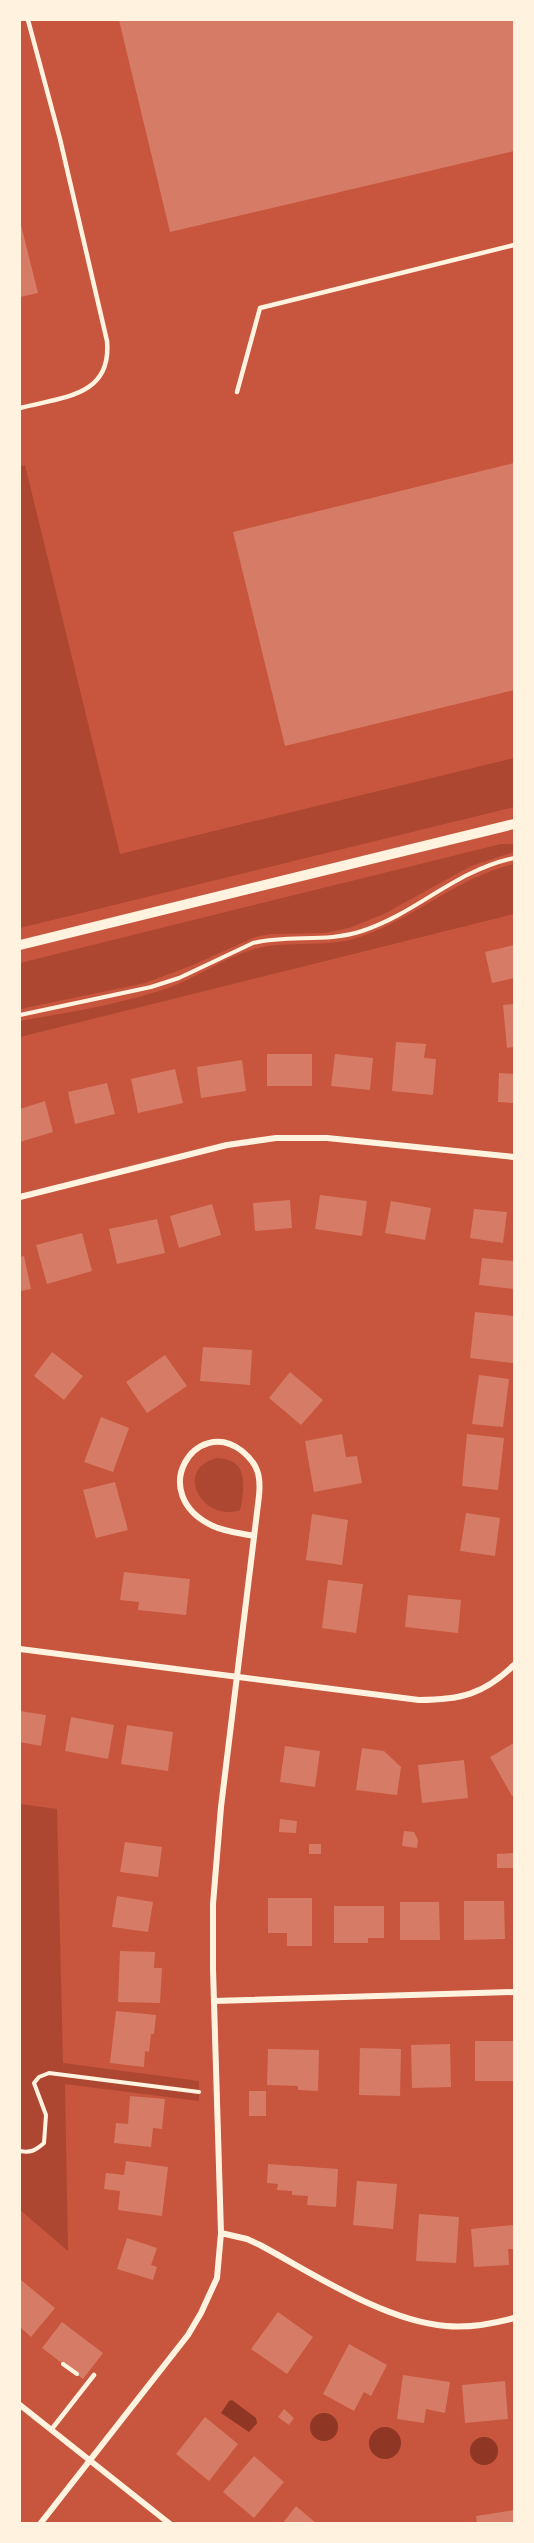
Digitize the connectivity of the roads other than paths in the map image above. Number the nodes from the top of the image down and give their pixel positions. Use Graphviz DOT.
graph roads {
  1 [pos="28,20"];
  2 [pos="514,245"];
  3 [pos="237,393"];
  4 [pos="20,408"];
  5 [pos="514,824"];
  6 [pos="20,945"];
  7 [pos="514,1157"];
  8 [pos="20,1197"];
  9 [pos="254,1536"];
  10 [pos="20,1649"];
  11 [pos="514,1665"];
  12 [pos="237,1676"];
  13 [pos="514,1992"];
  14 [pos="214,2001"];
  15 [pos="221,2234"];
  16 [pos="514,2319"];
  17 [pos="94,2375"];
  18 [pos="20,2405"];
  19 [pos="51,2430"];
  20 [pos="90,2460"];
  21 [pos="40,2523"];
  22 [pos="170,2523"];
  1 -- 4 [label="lane"];
  2 -- 3 [label="lane"];
  5 -- 6 [label="street"];
  7 -- 8 [label="street"];
  9 -- 9 [label="street"];
  9 -- 12 [label="street"];
  10 -- 12 [label="street"];
  11 -- 12 [label="street"];
  12 -- 14 [label="street"];
  13 -- 14 [label="street"];
  14 -- 15 [label="street"];
  15 -- 16 [label="street"];
  15 -- 20 [label="street"];
  17 -- 19 [label="lane"];
  18 -- 19 [label="street"];
  19 -- 20 [label="street"];
  20 -- 21 [label="street"];
  20 -- 22 [label="street"];
}
